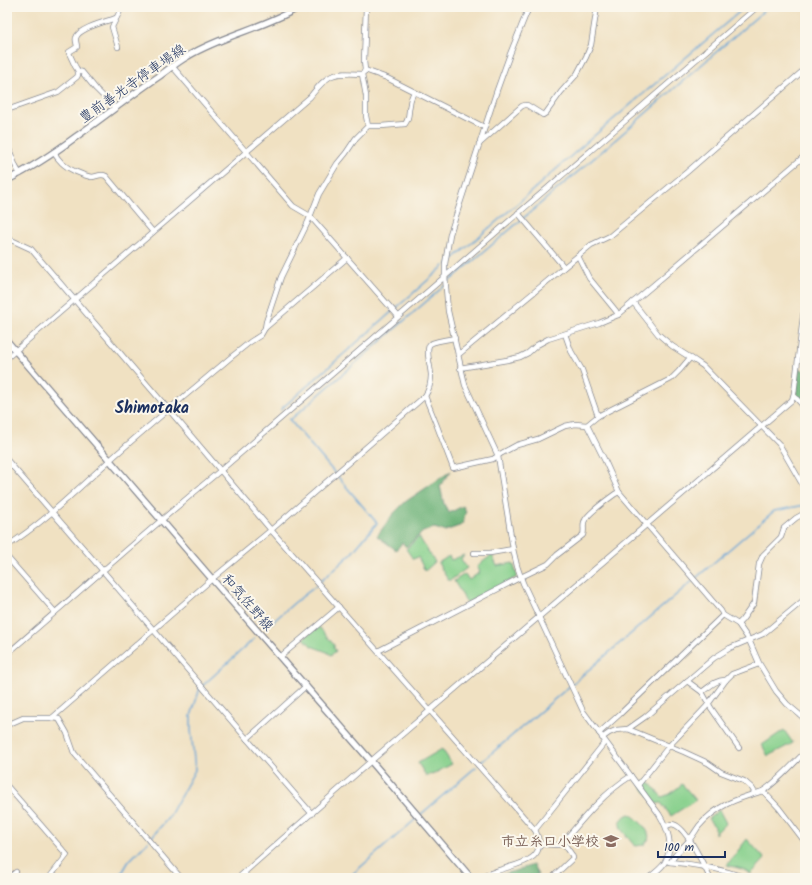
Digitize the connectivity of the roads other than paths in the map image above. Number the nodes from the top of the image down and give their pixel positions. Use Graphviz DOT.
graph roads {
  1 [pos="122,7"];
  2 [pos="299,7"];
  3 [pos="366,7"];
  4 [pos="518,7"];
  5 [pos="597,7"];
  6 [pos="757,7"];
  7 [pos="528,9"];
  8 [pos="116,18"];
  9 [pos="118,47"];
  10 [pos="172,66"];
  11 [pos="805,69"];
  12 [pos="78,71"];
  13 [pos="363,72"];
  14 [pos="414,92"];
  15 [pos="116,108"];
  16 [pos="7,110"];
  17 [pos="368,126"];
  18 [pos="484,127"];
  19 [pos="7,144"];
  20 [pos="479,144"];
  21 [pos="246,152"];
  22 [pos="54,153"];
  23 [pos="805,156"];
  24 [pos="20,174"];
  25 [pos="7,180"];
  26 [pos="310,216"];
  27 [pos="521,217"];
  28 [pos="153,232"];
  29 [pos="7,238"];
  30 [pos="578,256"];
  31 [pos="346,258"];
  32 [pos="564,267"];
  33 [pos="444,276"];
  34 [pos="74,300"];
  35 [pos="633,302"];
  36 [pos="805,307"];
  37 [pos="395,313"];
  38 [pos="618,315"];
  39 [pos="265,328"];
  40 [pos="565,334"];
  41 [pos="455,338"];
  42 [pos="7,341"];
  43 [pos="15,350"];
  44 [pos="458,355"];
  45 [pos="7,358"];
  46 [pos="690,358"];
  47 [pos="460,368"];
  48 [pos="425,396"];
  49 [pos="794,396"];
  50 [pos="805,408"];
  51 [pos="169,410"];
  52 [pos="598,416"];
  53 [pos="587,425"];
  54 [pos="761,426"];
  55 [pos="498,456"];
  56 [pos="7,460"];
  57 [pos="110,460"];
  58 [pos="9,466"];
  59 [pos="221,470"];
  60 [pos="805,489"];
  61 [pos="619,492"];
  62 [pos="52,512"];
  63 [pos="805,513"];
  64 [pos="161,520"];
  65 [pos="646,525"];
  66 [pos="271,530"];
  67 [pos="7,546"];
  68 [pos="513,549"];
  69 [pos="474,552"];
  70 [pos="7,557"];
  71 [pos="103,571"];
  72 [pos="521,577"];
  73 [pos="212,579"];
  74 [pos="805,598"];
  75 [pos="339,607"];
  76 [pos="55,612"];
  77 [pos="723,615"];
  78 [pos="539,618"];
  79 [pos="738,624"];
  80 [pos="154,630"];
  81 [pos="748,640"];
  82 [pos="378,651"];
  83 [pos="7,654"];
  84 [pos="280,657"];
  85 [pos="759,664"];
  86 [pos="726,680"];
  87 [pos="687,681"];
  88 [pos="306,686"];
  89 [pos="702,692"];
  90 [pos="709,704"];
  91 [pos="431,711"];
  92 [pos="52,718"];
  93 [pos="805,719"];
  94 [pos="7,725"];
  95 [pos="628,729"];
  96 [pos="599,733"];
  97 [pos="247,739"];
  98 [pos="604,740"];
  99 [pos="668,746"];
  100 [pos="739,748"];
  101 [pos="805,752"];
  102 [pos="372,762"];
  103 [pos="631,776"];
  104 [pos="638,785"];
  105 [pos="7,786"];
  106 [pos="763,791"];
  107 [pos="755,793"];
  108 [pos="312,814"];
  109 [pos="666,826"];
  110 [pos="535,830"];
  111 [pos="690,839"];
  112 [pos="805,842"];
  113 [pos="565,843"];
  114 [pos="540,844"];
  115 [pos="665,862"];
  116 [pos="671,862"];
  117 [pos="704,866"];
  118 [pos="16,872"];
  119 [pos="244,873"];
  120 [pos="9,878"];
  121 [pos="49,878"];
  122 [pos="181,878"];
  123 [pos="238,878"];
  124 [pos="248,878"];
  125 [pos="471,878"];
  126 [pos="482,878"];
  127 [pos="553,878"];
  128 [pos="649,878"];
  129 [pos="710,878"];
  130 [pos="747,878"];
  1 -- 8 [label="street"];
  2 -- 10 [label="main road, 豊前善光寺停車場線"];
  3 -- 13 [label="street"];
  4 -- 7 [label="street"];
  5 -- 20 [label="street"];
  6 -- 27 [label="street"];
  7 -- 18 [label="street"];
  8 -- 9 [label="street"];
  8 -- 12 [label="street"];
  10 -- 15 [label="main road, 豊前善光寺停車場線"];
  10 -- 21 [label="street"];
  11 -- 30 [label="street"];
  12 -- 15 [label="street"];
  12 -- 16 [label="street"];
  13 -- 14 [label="street"];
  13 -- 17 [label="street"];
  13 -- 21 [label="street"];
  14 -- 17 [label="street"];
  14 -- 18 [label="street"];
  15 -- 22 [label="main road, 豊前善光寺停車場線"];
  17 -- 26 [label="street"];
  18 -- 20 [label="street"];
  19 -- 24 [label="street"];
  20 -- 33 [label="street"];
  21 -- 26 [label="street"];
  21 -- 28 [label="street"];
  22 -- 24 [label="main road, 豊前善光寺停車場線"];
  22 -- 28 [label="street"];
  23 -- 35 [label="street"];
  24 -- 25 [label="main road, 豊前善光寺停車場線"];
  26 -- 31 [label="street"];
  26 -- 39 [label="street"];
  27 -- 32 [label="street"];
  27 -- 33 [label="street"];
  28 -- 34 [label="street"];
  29 -- 34 [label="street"];
  30 -- 32 [label="street"];
  30 -- 38 [label="street"];
  31 -- 37 [label="street"];
  31 -- 39 [label="street"];
  32 -- 44 [label="street"];
  33 -- 37 [label="street"];
  33 -- 41 [label="street"];
  34 -- 43 [label="street"];
  34 -- 51 [label="street"];
  35 -- 38 [label="street"];
  35 -- 46 [label="street"];
  36 -- 49 [label="street"];
  37 -- 59 [label="street"];
  38 -- 40 [label="street"];
  39 -- 51 [label="street"];
  40 -- 47 [label="street"];
  40 -- 52 [label="street"];
  41 -- 44 [label="street"];
  41 -- 48 [label="street"];
  42 -- 43 [label="main road, 和気佐野線"];
  43 -- 45 [label="street"];
  43 -- 57 [label="main road, 和気佐野線"];
  44 -- 47 [label="street"];
  46 -- 52 [label="street"];
  46 -- 54 [label="street"];
  47 -- 55 [label="street"];
  48 -- 55 [label="street"];
  48 -- 66 [label="street"];
  49 -- 50 [label="street"];
  49 -- 54 [label="street"];
  51 -- 57 [label="street"];
  51 -- 59 [label="street"];
  52 -- 53 [label="street"];
  53 -- 55 [label="street"];
  53 -- 61 [label="street"];
  54 -- 60 [label="street"];
  54 -- 65 [label="street"];
  55 -- 68 [label="street"];
  56 -- 58 [label="street"];
  57 -- 62 [label="street"];
  57 -- 64 [label="main road, 和気佐野線"];
  58 -- 62 [label="street"];
  59 -- 64 [label="street"];
  59 -- 66 [label="street"];
  61 -- 65 [label="street"];
  61 -- 72 [label="street"];
  62 -- 67 [label="street"];
  62 -- 71 [label="street"];
  63 -- 79 [label="street"];
  64 -- 71 [label="street"];
  64 -- 73 [label="main road, 和気佐野線"];
  65 -- 77 [label="street"];
  65 -- 78 [label="street"];
  66 -- 73 [label="street"];
  66 -- 75 [label="street"];
  68 -- 69 [label="street"];
  68 -- 72 [label="street"];
  70 -- 76 [label="street"];
  71 -- 76 [label="street"];
  71 -- 80 [label="street"];
  72 -- 78 [label="street"];
  72 -- 82 [label="street"];
  73 -- 80 [label="street"];
  73 -- 84 [label="main road, 和気佐野線"];
  74 -- 81 [label="street"];
  75 -- 82 [label="street"];
  75 -- 84 [label="street"];
  76 -- 83 [label="street"];
  77 -- 79 [label="street"];
  77 -- 96 [label="street"];
  78 -- 91 [label="street"];
  78 -- 96 [label="street"];
  79 -- 81 [label="street"];
  80 -- 92 [label="street"];
  80 -- 97 [label="street"];
  81 -- 85 [label="street"];
  81 -- 87 [label="street"];
  82 -- 91 [label="street"];
  84 -- 88 [label="main road, 和気佐野線"];
  85 -- 86 [label="street"];
  85 -- 93 [label="street"];
  86 -- 89 [label="street"];
  86 -- 90 [label="street"];
  87 -- 89 [label="street"];
  87 -- 95 [label="street"];
  88 -- 97 [label="street"];
  88 -- 102 [label="main road, 和気佐野線"];
  89 -- 90 [label="street"];
  90 -- 99 [label="street"];
  90 -- 100 [label="street"];
  91 -- 102 [label="street"];
  91 -- 110 [label="street"];
  92 -- 94 [label="street"];
  92 -- 122 [label="street"];
  95 -- 98 [label="street"];
  95 -- 99 [label="street"];
  96 -- 98 [label="street"];
  97 -- 108 [label="street"];
  98 -- 103 [label="street"];
  98 -- 110 [label="street"];
  99 -- 104 [label="street"];
  99 -- 107 [label="street"];
  101 -- 106 [label="street"];
  102 -- 108 [label="street"];
  102 -- 125 [label="main road, 和気佐野線"];
  103 -- 104 [label="street"];
  103 -- 113 [label="street"];
  104 -- 109 [label="street"];
  105 -- 121 [label="street"];
  106 -- 107 [label="street"];
  106 -- 112 [label="street"];
  107 -- 111 [label="street"];
  108 -- 119 [label="street"];
  109 -- 111 [label="street"];
  109 -- 115 [label="street"];
  110 -- 114 [label="street"];
  111 -- 116 [label="street"];
  111 -- 117 [label="street"];
  113 -- 114 [label="street"];
  113 -- 127 [label="street"];
  114 -- 126 [label="street"];
  115 -- 116 [label="street"];
  115 -- 128 [label="street"];
  116 -- 117 [label="street"];
  117 -- 129 [label="street"];
  117 -- 130 [label="street"];
  118 -- 120 [label="street"];
  119 -- 123 [label="street"];
  119 -- 124 [label="street"];
}
